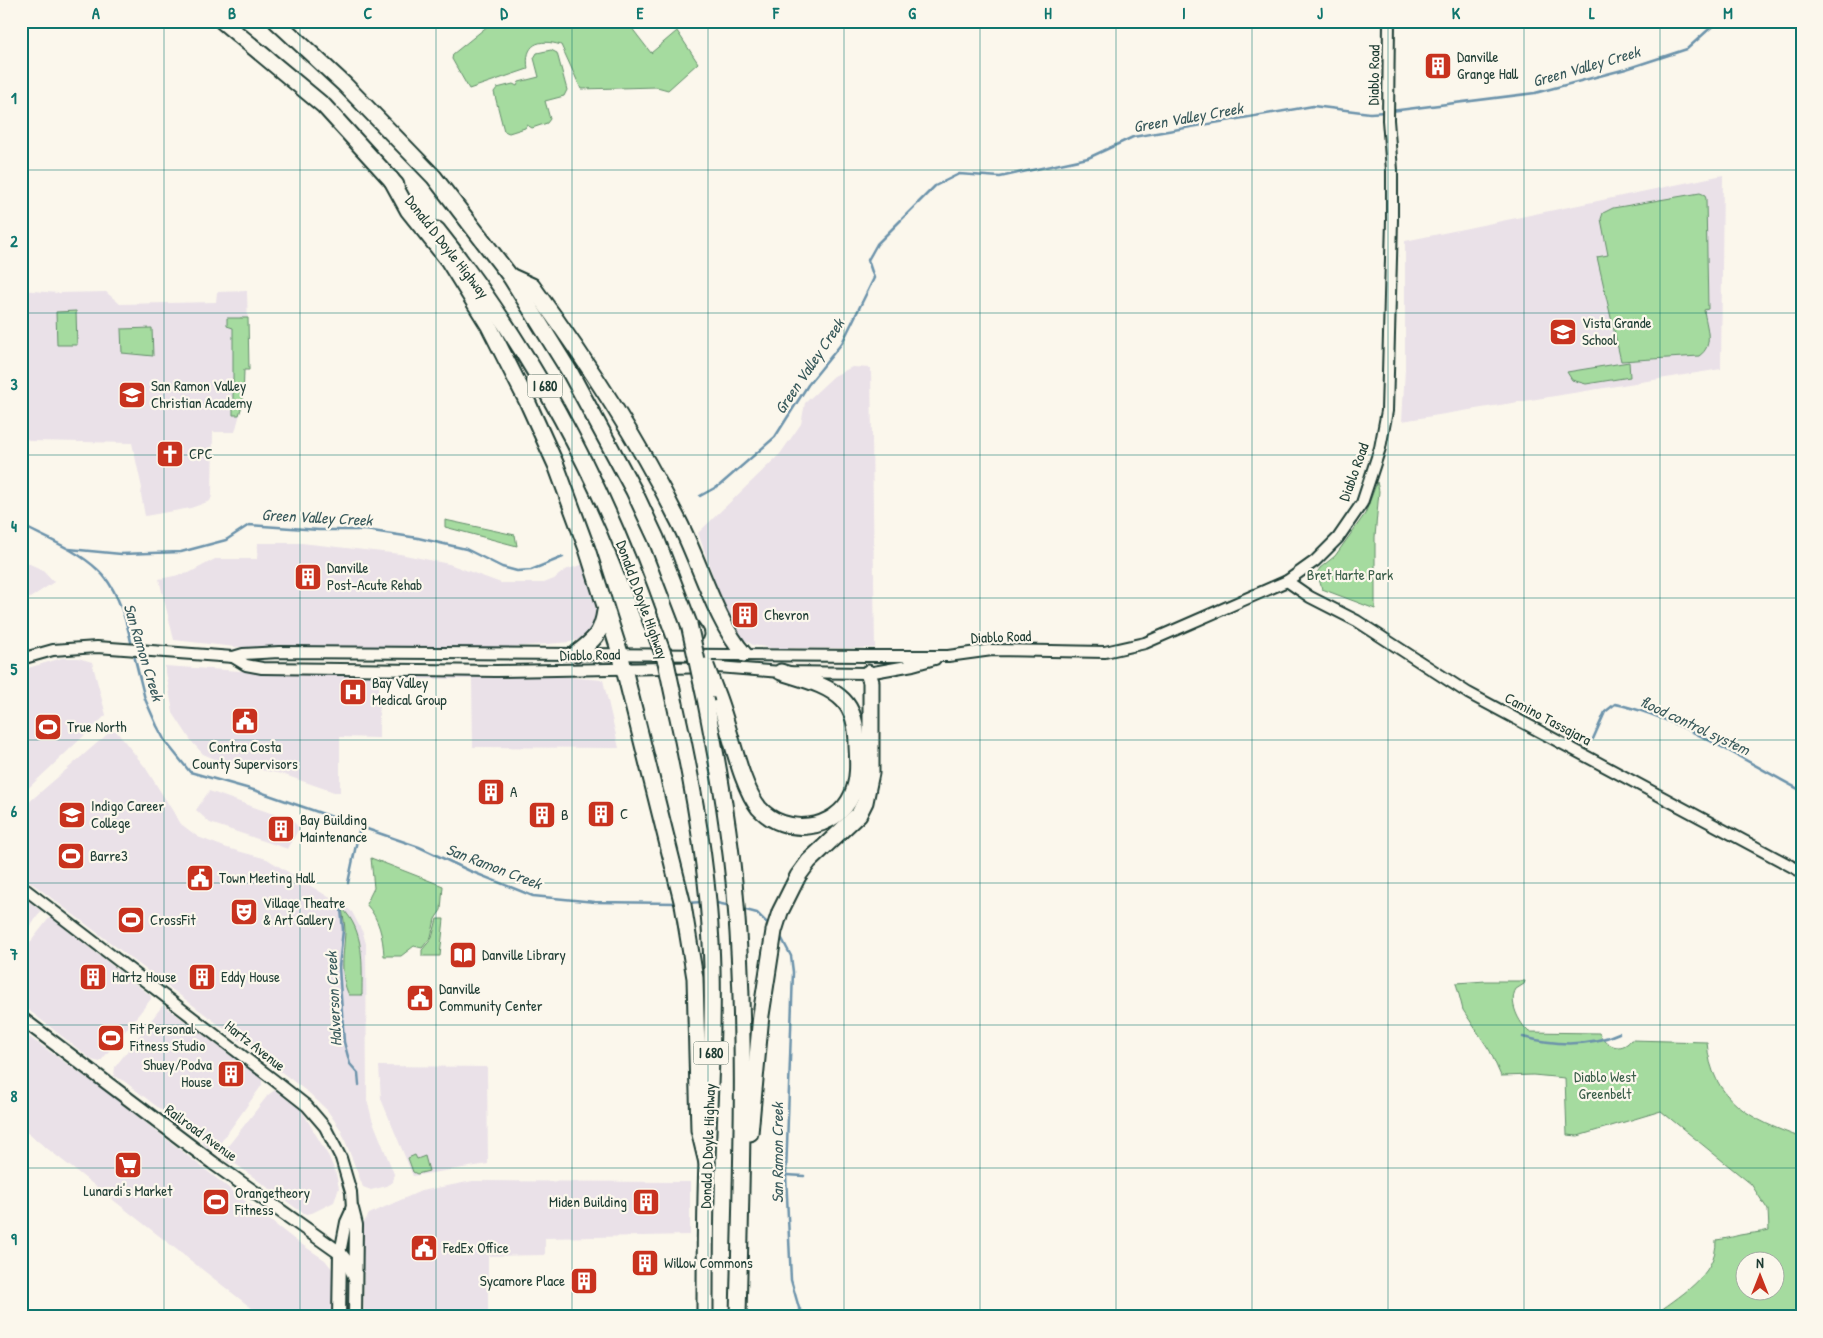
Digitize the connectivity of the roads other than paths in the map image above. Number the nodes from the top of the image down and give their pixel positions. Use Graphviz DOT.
graph roads {
  1 [pos="222,21"];
  2 [pos="276,21"];
  3 [pos="1389,21"];
  4 [pos="391,179"];
  5 [pos="510,276"];
  6 [pos="1287,581"];
  7 [pos="605,610"];
  8 [pos="692,630"];
  9 [pos="577,653"];
  10 [pos="620,653"];
  11 [pos="744,654"];
  12 [pos="867,656"];
  13 [pos="948,656"];
  14 [pos="233,657"];
  15 [pos="21,659"];
  16 [pos="624,670"];
  17 [pos="781,672"];
  18 [pos="868,672"];
  19 [pos="1802,872"];
  20 [pos="21,886"];
  21 [pos="21,1018"];
  22 [pos="707,1163"];
  23 [pos="742,1163"];
  24 [pos="352,1209"];
  25 [pos="340,1253"];
  26 [pos="355,1278"];
  27 [pos="339,1317"];
  28 [pos="355,1317"];
  29 [pos="705,1317"];
  30 [pos="738,1317"];
  1 -- 4 [label="highway, Donald D Doyle Highway / I 680"];
  2 -- 5 [label="highway, Donald D Doyle Highway / I 680"];
  3 -- 6 [label="street, Diablo Road"];
  4 -- 7 [label="highway"];
  4 -- 22 [label="highway, Donald D Doyle Highway / I 680, bridge"];
  5 -- 8 [label="highway, Donald D Doyle Highway / I 680"];
  5 -- 11 [label="highway"];
  6 -- 13 [label="street, Diablo Road"];
  6 -- 19 [label="street, Camino Tassajara"];
  7 -- 9 [label="highway"];
  7 -- 10 [label="highway"];
  8 -- 17 [label="highway, bridge"];
  8 -- 23 [label="highway, Donald D Doyle Highway / I 680, bridge"];
  9 -- 10 [label="street, Diablo Road"];
  9 -- 14 [label="street, Diablo Road"];
  10 -- 11 [label="street, Diablo Road"];
  10 -- 16 [label="highway"];
  11 -- 12 [label="street, Diablo Road"];
  12 -- 13 [label="street, Diablo Road"];
  12 -- 18 [label="street"];
  13 -- 18 [label="street, Diablo Road"];
  14 -- 15 [label="street, Diablo Road"];
  14 -- 16 [label="street, Diablo Road"];
  16 -- 17 [label="street, Diablo Road"];
  16 -- 22 [label="highway"];
  17 -- 18 [label="street, Diablo Road"];
  18 -- 23 [label="highway"];
  20 -- 24 [label="street, Hartz Avenue"];
  21 -- 25 [label="main road, Railroad Avenue"];
  22 -- 29 [label="highway, Donald D Doyle Highway / I 680"];
  23 -- 30 [label="highway, Donald D Doyle Highway / I 680"];
  24 -- 25 [label="street"];
  24 -- 26 [label="main road"];
  25 -- 26 [label="main road, Railroad Avenue"];
  25 -- 27 [label="main road"];
  26 -- 28 [label="main road"];
}
